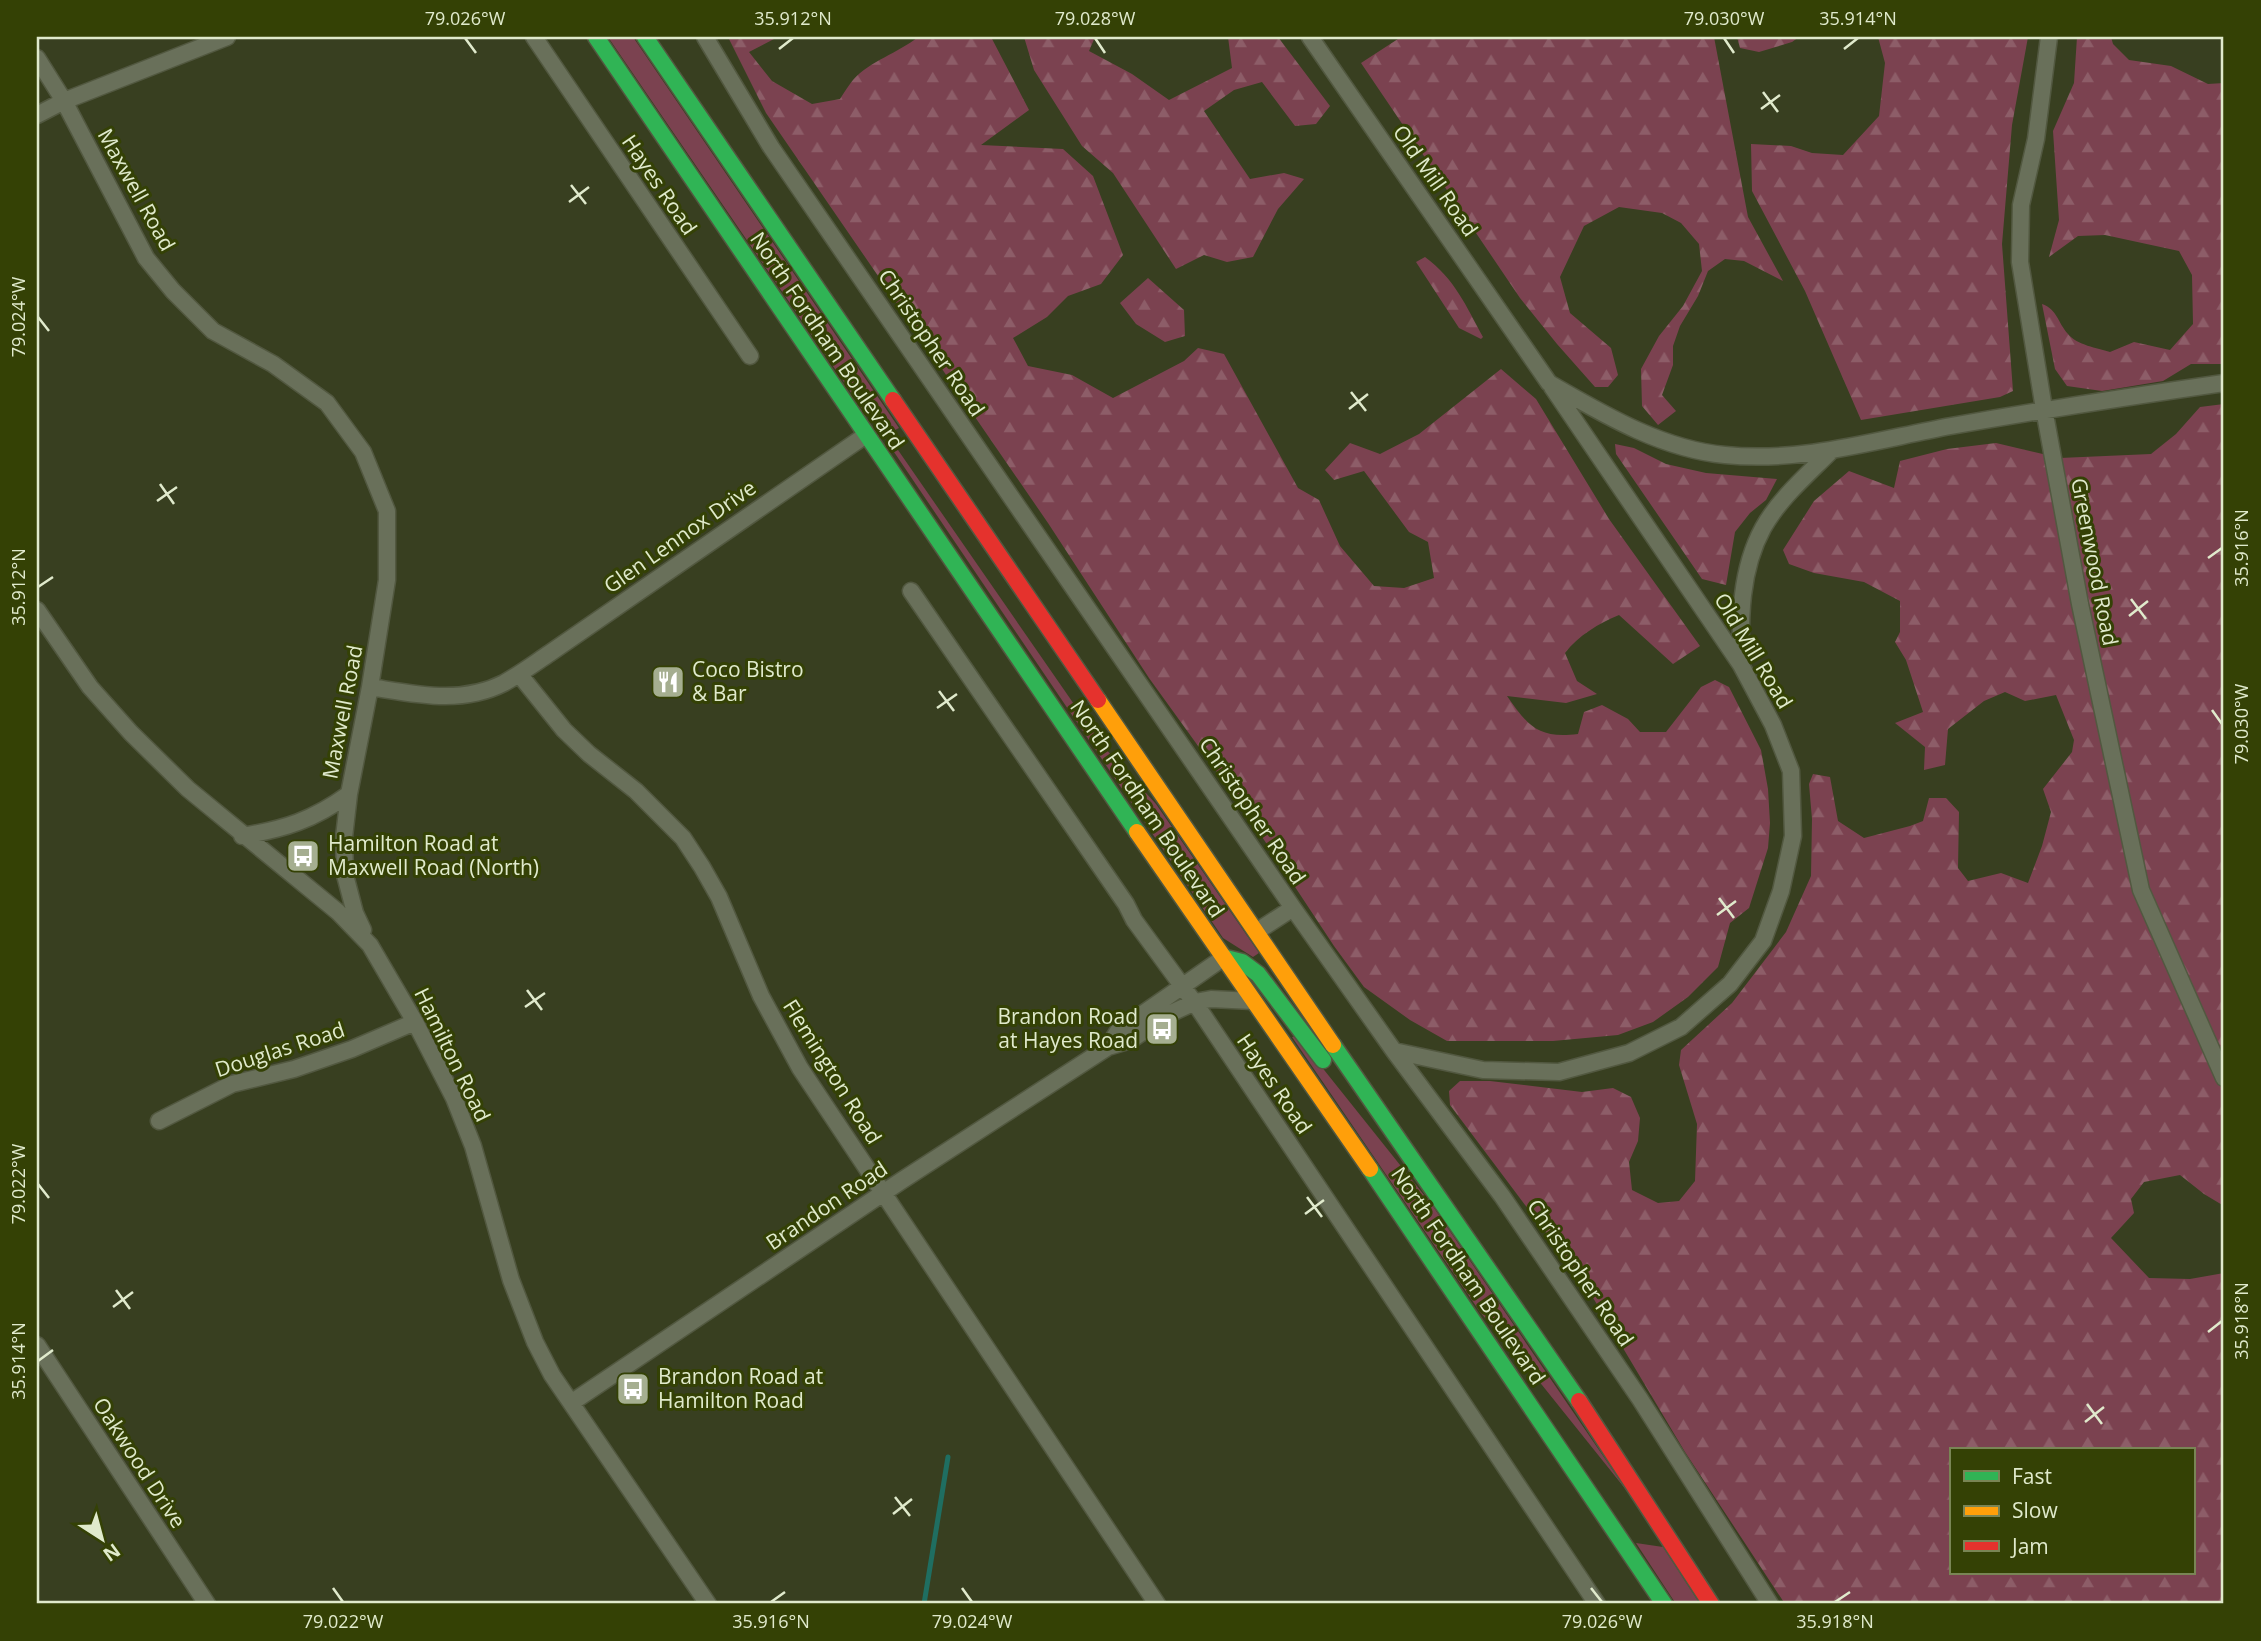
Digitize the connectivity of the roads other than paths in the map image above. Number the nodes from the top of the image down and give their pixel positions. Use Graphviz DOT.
graph roads {
  1 [pos="227,37"];
  2 [pos="534,37"];
  3 [pos="596,37"];
  4 [pos="645,37"];
  5 [pos="705,37"];
  6 [pos="1310,37"];
  7 [pos="2049,37"];
  8 [pos="37,58"];
  9 [pos="64,101"];
  10 [pos="37,115"];
  11 [pos="750,356"];
  12 [pos="1549,383"];
  13 [pos="2224,383"];
  14 [pos="2044,409"];
  15 [pos="886,433"];
  16 [pos="866,435"];
  17 [pos="1830,452"];
  18 [pos="996,581"];
  19 [pos="1022,590"];
  20 [pos="911,591"];
  21 [pos="37,610"];
  22 [pos="1741,665"];
  23 [pos="519,674"];
  24 [pos="370,687"];
  25 [pos="349,794"];
  26 [pos="242,836"];
  27 [pos="1293,908"];
  28 [pos="1256,932"];
  29 [pos="370,945"];
  30 [pos="1223,958"];
  31 [pos="1182,986"];
  32 [pos="1253,1001"];
  33 [pos="1195,1002"];
  34 [pos="415,1022"];
  35 [pos="1108,1047"];
  36 [pos="1394,1051"];
  37 [pos="2224,1078"];
  38 [pos="1360,1084"];
  39 [pos="159,1121"];
  40 [pos="884,1193"];
  41 [pos="37,1345"];
  42 [pos="571,1402"];
  43 [pos="1572,1466"];
  44 [pos="1614,1502"];
  45 [pos="1656,1518"];
  46 [pos="1638,1524"];
  47 [pos="207,1604"];
  48 [pos="708,1604"];
  49 [pos="1157,1604"];
  50 [pos="1597,1604"];
  51 [pos="1664,1604"];
  52 [pos="1710,1604"];
  53 [pos="1770,1604"];
  1 -- 9 [label="street"];
  2 -- 11 [label="street, Hayes Road"];
  3 -- 16 [label="highway, North Fordham Boulevard"];
  4 -- 19 [label="highway, North Fordham Boulevard"];
  5 -- 27 [label="street, Christopher Road"];
  6 -- 12 [label="street, Old Mill Road"];
  7 -- 14 [label="street, Greenwood Road"];
  8 -- 9 [label="street, Maxwell Road"];
  9 -- 10 [label="street"];
  9 -- 24 [label="street, Maxwell Road"];
  12 -- 17 [label="street, Old Mill Road"];
  12 -- 22 [label="street, Old Mill Road"];
  13 -- 14 [label="street, Old Mill Road"];
  14 -- 17 [label="street, Old Mill Road"];
  14 -- 37 [label="street, Greenwood Road"];
  15 -- 16 [label="highway"];
  16 -- 23 [label="street, Glen Lennox Drive"];
  16 -- 30 [label="highway, North Fordham Boulevard"];
  17 -- 22 [label="street"];
  18 -- 19 [label="highway"];
  19 -- 28 [label="highway, North Fordham Boulevard"];
  20 -- 31 [label="street, Hayes Road"];
  21 -- 26 [label="street, Hamilton Road"];
  22 -- 36 [label="street, Old Mill Road"];
  23 -- 24 [label="street"];
  23 -- 40 [label="street, Flemington Road"];
  24 -- 25 [label="street, Maxwell Road"];
  25 -- 26 [label="street, Maxwell Road"];
  25 -- 29 [label="street, Maxwell Road"];
  26 -- 29 [label="street, Hamilton Road"];
  27 -- 28 [label="street"];
  27 -- 36 [label="street, Christopher Road"];
  28 -- 38 [label="highway, North Fordham Boulevard"];
  29 -- 34 [label="street, Hamilton Road"];
  30 -- 31 [label="street, Brandon Road"];
  30 -- 32 [label="highway, North Fordham Boulevard"];
  30 -- 38 [label="highway"];
  31 -- 33 [label="street, Hayes Road"];
  31 -- 35 [label="street, Brandon Road"];
  32 -- 33 [label="street, Brandon Road"];
  32 -- 43 [label="highway, North Fordham Boulevard"];
  33 -- 35 [label="street, Brandon Road"];
  33 -- 50 [label="street, Hayes Road"];
  34 -- 39 [label="street, Douglas Road"];
  34 -- 42 [label="street, Hamilton Road"];
  35 -- 40 [label="street, Brandon Road"];
  36 -- 53 [label="street, Christopher Road"];
  38 -- 45 [label="highway, North Fordham Boulevard"];
  40 -- 42 [label="street, Brandon Road"];
  40 -- 49 [label="street, Flemington Road"];
  41 -- 47 [label="street, Oakwood Drive"];
  42 -- 48 [label="street, Hamilton Road"];
  43 -- 44 [label="highway"];
  43 -- 51 [label="highway, North Fordham Boulevard"];
  45 -- 46 [label="highway"];
  45 -- 52 [label="highway, North Fordham Boulevard"];
}
